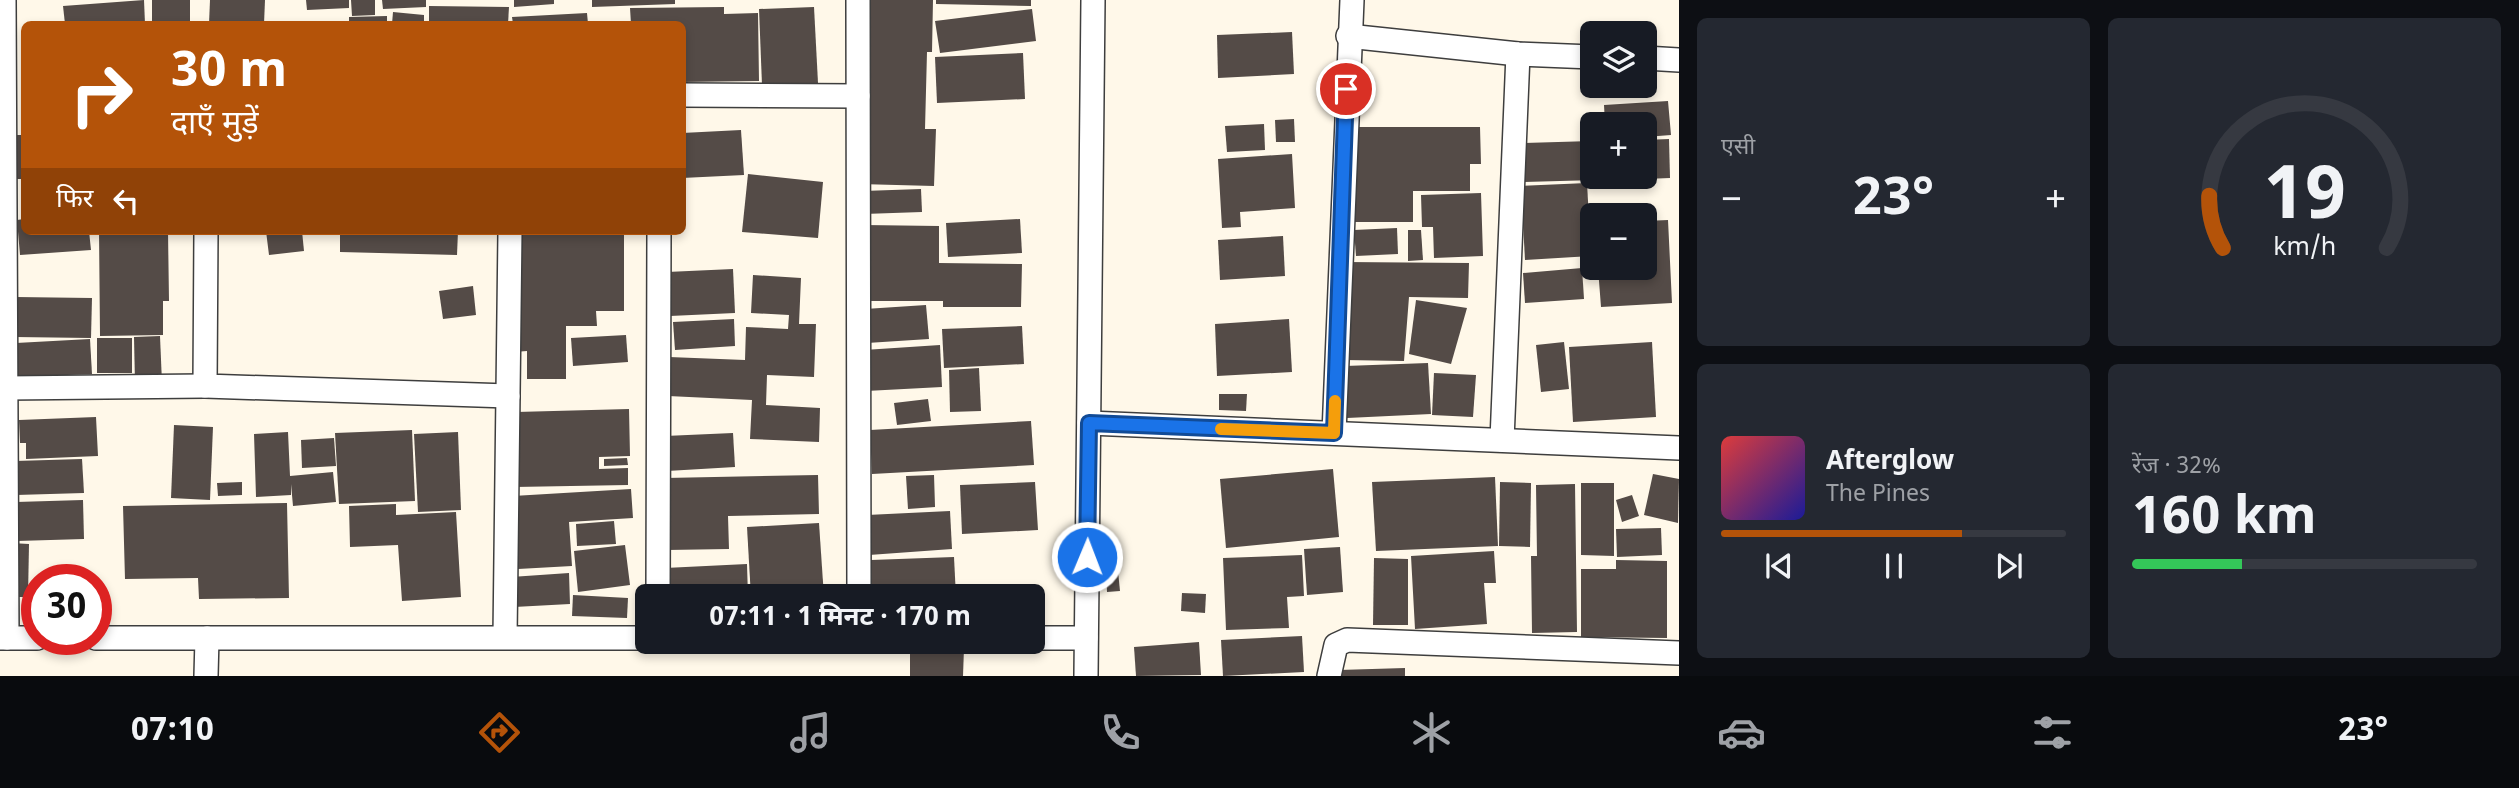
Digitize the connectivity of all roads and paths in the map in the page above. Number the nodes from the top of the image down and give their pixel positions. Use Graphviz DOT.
graph roads {
  1 [pos="4,0"];
  2 [pos="858,0"];
  3 [pos="1093,0"];
  4 [pos="1352,0"];
  5 [pos="1348,36"];
  6 [pos="1518,54"];
  7 [pos="1580,57"];
  8 [pos="1657,59"];
  9 [pos="1679,60"];
  10 [pos="15,89"];
  11 [pos="686,94"];
  12 [pos="858,96"];
  13 [pos="206,235"];
  14 [pos="510,235"];
  15 [pos="659,235"];
  16 [pos="205,386"];
  17 [pos="6,388"];
  18 [pos="508,396"];
  19 [pos="1089,423"];
  20 [pos="1334,433"];
  21 [pos="1502,440"];
  22 [pos="1679,448"];
  23 [pos="658,584"];
  24 [pos="859,584"];
  25 [pos="3,638"];
  26 [pos="21,638"];
  27 [pos="112,638"];
  28 [pos="207,638"];
  29 [pos="505,638"];
  30 [pos="635,638"];
  31 [pos="1045,638"];
  32 [pos="1086,638"];
  33 [pos="1679,653"];
  34 [pos="206,676"];
  35 [pos="1086,676"];
  36 [pos="1329,676"];
  1 -- 10 [label="street"];
  2 -- 12 [label="street"];
  3 -- 19 [label="street"];
  4 -- 5 [label="street"];
  5 -- 6 [label="street"];
  5 -- 20 [label="street"];
  6 -- 7 [label="street"];
  6 -- 21 [label="street"];
  8 -- 9 [label="street"];
  10 -- 17 [label="street"];
  11 -- 12 [label="street"];
  12 -- 24 [label="street"];
  13 -- 16 [label="street"];
  14 -- 18 [label="street"];
  15 -- 23 [label="street"];
  16 -- 17 [label="street"];
  16 -- 18 [label="street"];
  17 -- 25 [label="street"];
  18 -- 29 [label="street"];
  19 -- 20 [label="street"];
  19 -- 32 [label="street"];
  20 -- 21 [label="street"];
  21 -- 22 [label="street"];
  25 -- 26 [label="street"];
  27 -- 28 [label="street"];
  28 -- 29 [label="street"];
  28 -- 34 [label="street"];
  29 -- 30 [label="street"];
  31 -- 32 [label="street"];
  32 -- 35 [label="street"];
  33 -- 36 [label="street"];
}
